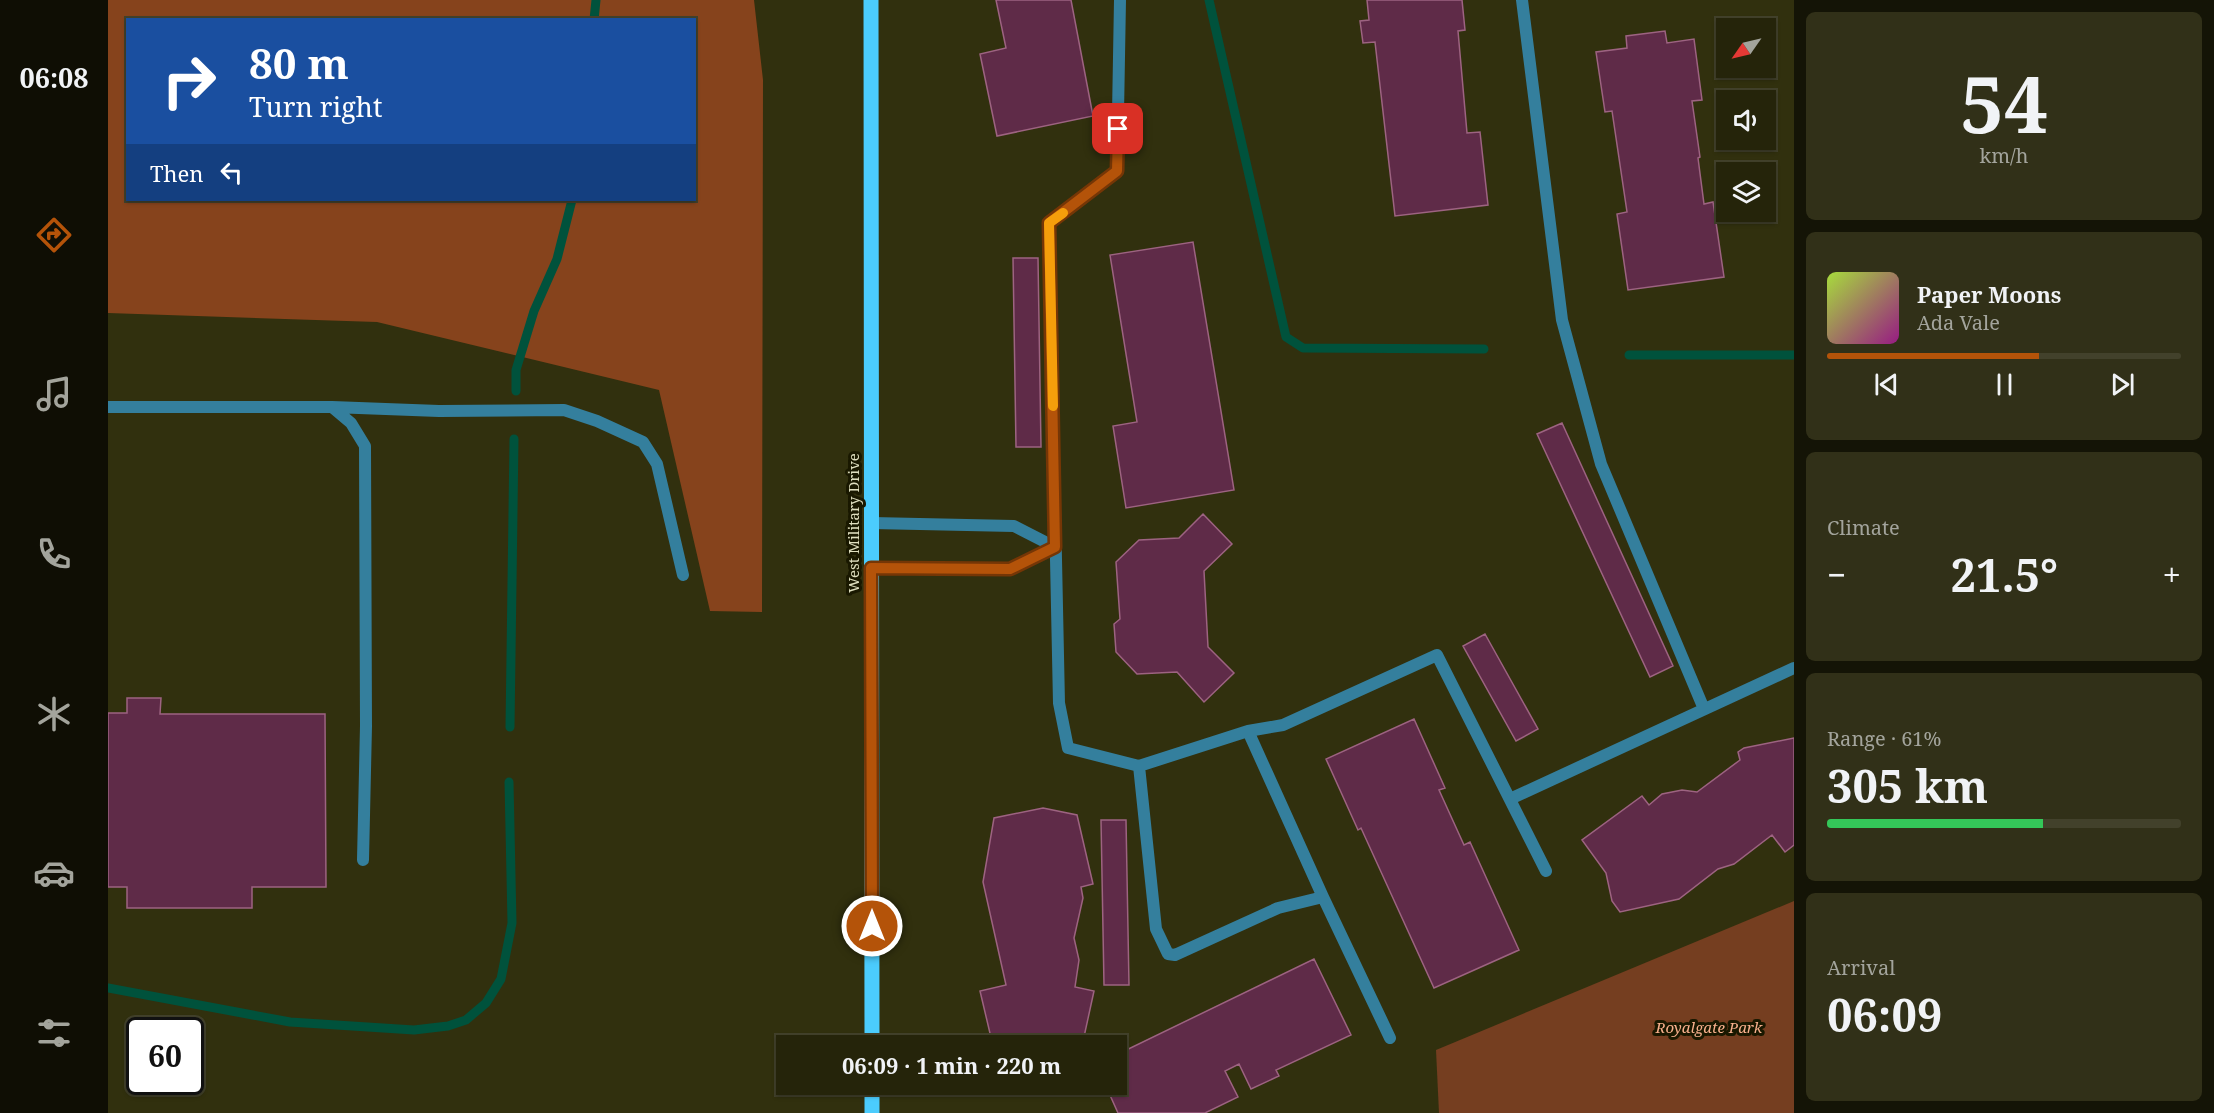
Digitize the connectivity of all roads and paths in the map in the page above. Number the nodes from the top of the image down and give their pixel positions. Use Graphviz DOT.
graph roads {
  1 [pos="871,0"];
  2 [pos="1120,0"];
  3 [pos="1522,0"];
  4 [pos="108,407"];
  5 [pos="332,407"];
  6 [pos="872,524"];
  7 [pos="1055,547"];
  8 [pos="871,568"];
  9 [pos="683,575"];
  10 [pos="1794,668"];
  11 [pos="1704,709"];
  12 [pos="1248,731"];
  13 [pos="1139,766"];
  14 [pos="1510,799"];
  15 [pos="363,860"];
  16 [pos="1546,871"];
  17 [pos="1323,897"];
  18 [pos="872,1035"];
  19 [pos="1390,1038"];
  20 [pos="872,1095"];
  21 [pos="872,1113"];
  1 -- 6 [label="main road, West Military Drive"];
  2 -- 7 [label="street"];
  3 -- 11 [label="street"];
  4 -- 5 [label="street"];
  5 -- 9 [label="street"];
  5 -- 15 [label="street"];
  6 -- 7 [label="street"];
  6 -- 8 [label="main road, West Military Drive"];
  7 -- 8 [label="street"];
  7 -- 13 [label="street"];
  8 -- 18 [label="main road, West Military Drive"];
  10 -- 11 [label="street"];
  11 -- 14 [label="street"];
  12 -- 13 [label="street"];
  12 -- 14 [label="street"];
  12 -- 17 [label="street"];
  13 -- 17 [label="street"];
  14 -- 16 [label="street"];
  17 -- 19 [label="street"];
  20 -- 21 [label="main road"];
}
